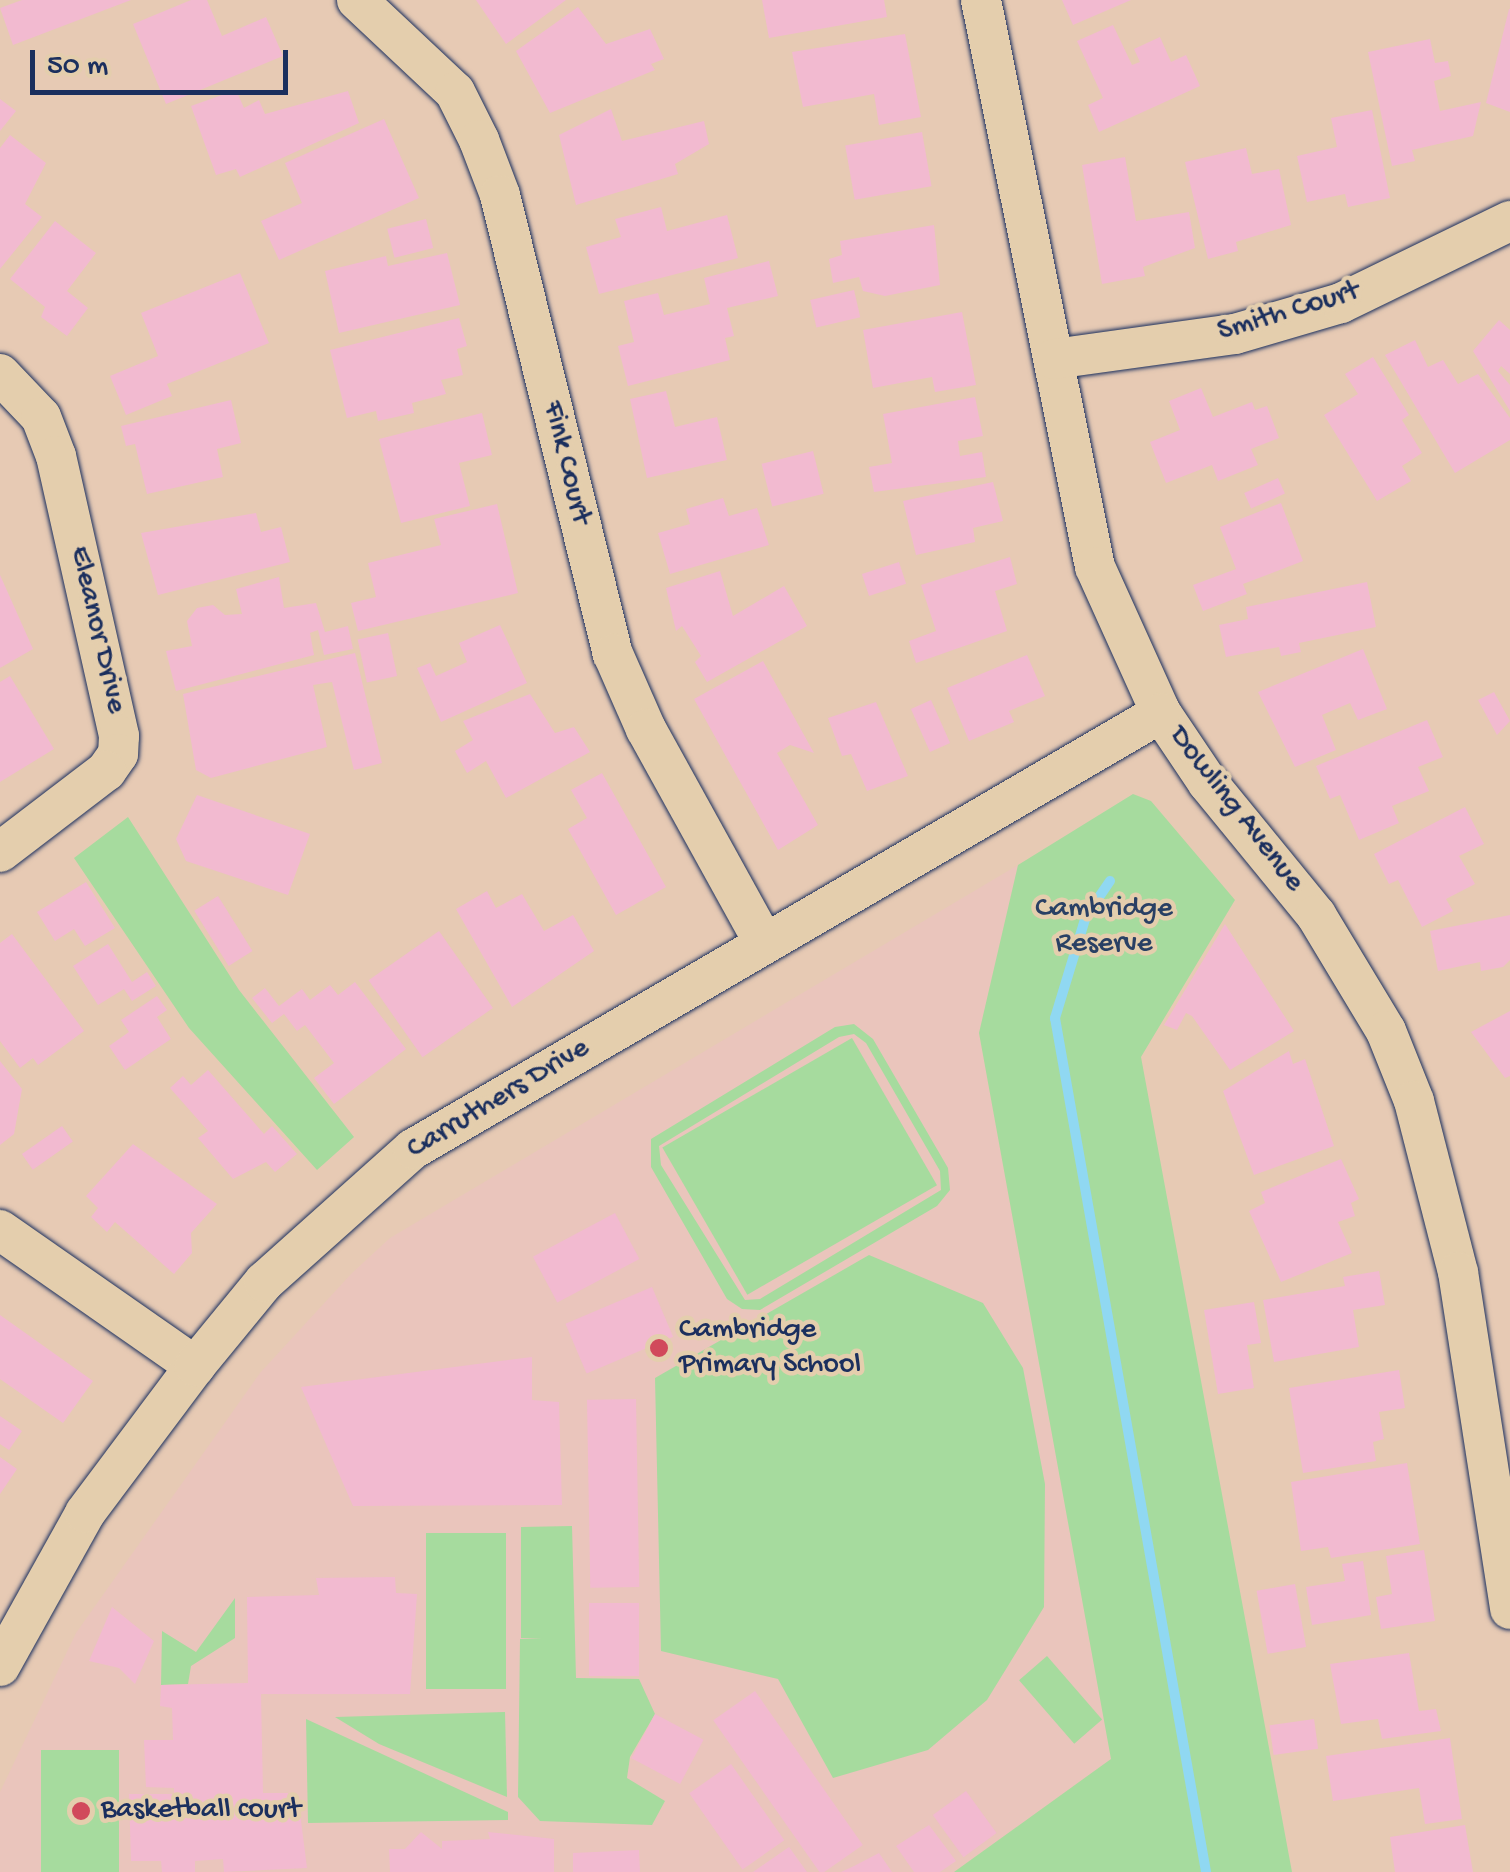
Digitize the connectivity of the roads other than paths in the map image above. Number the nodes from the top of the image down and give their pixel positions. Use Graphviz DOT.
graph roads {
  1 [pos="357,0"];
  2 [pos="981,0"];
  3 [pos="1510,221"];
  4 [pos="1054,359"];
  5 [pos="0,374"];
  6 [pos="1161,713"];
  7 [pos="0,852"];
  8 [pos="764,943"];
  9 [pos="0,1230"];
  10 [pos="195,1366"];
  11 [pos="1510,1609"];
  12 [pos="0,1666"];
  1 -- 8 [label="street, Fink Court"];
  2 -- 4 [label="street, Dowling Avenue"];
  3 -- 4 [label="street, Smith Court"];
  4 -- 6 [label="street, Dowling Avenue"];
  5 -- 7 [label="street, Eleanor Drive"];
  6 -- 8 [label="street, Carruthers Drive"];
  6 -- 11 [label="street, Dowling Avenue"];
  8 -- 10 [label="street, Carruthers Drive"];
  9 -- 10 [label="street"];
  10 -- 12 [label="street, Carruthers Drive"];
}
